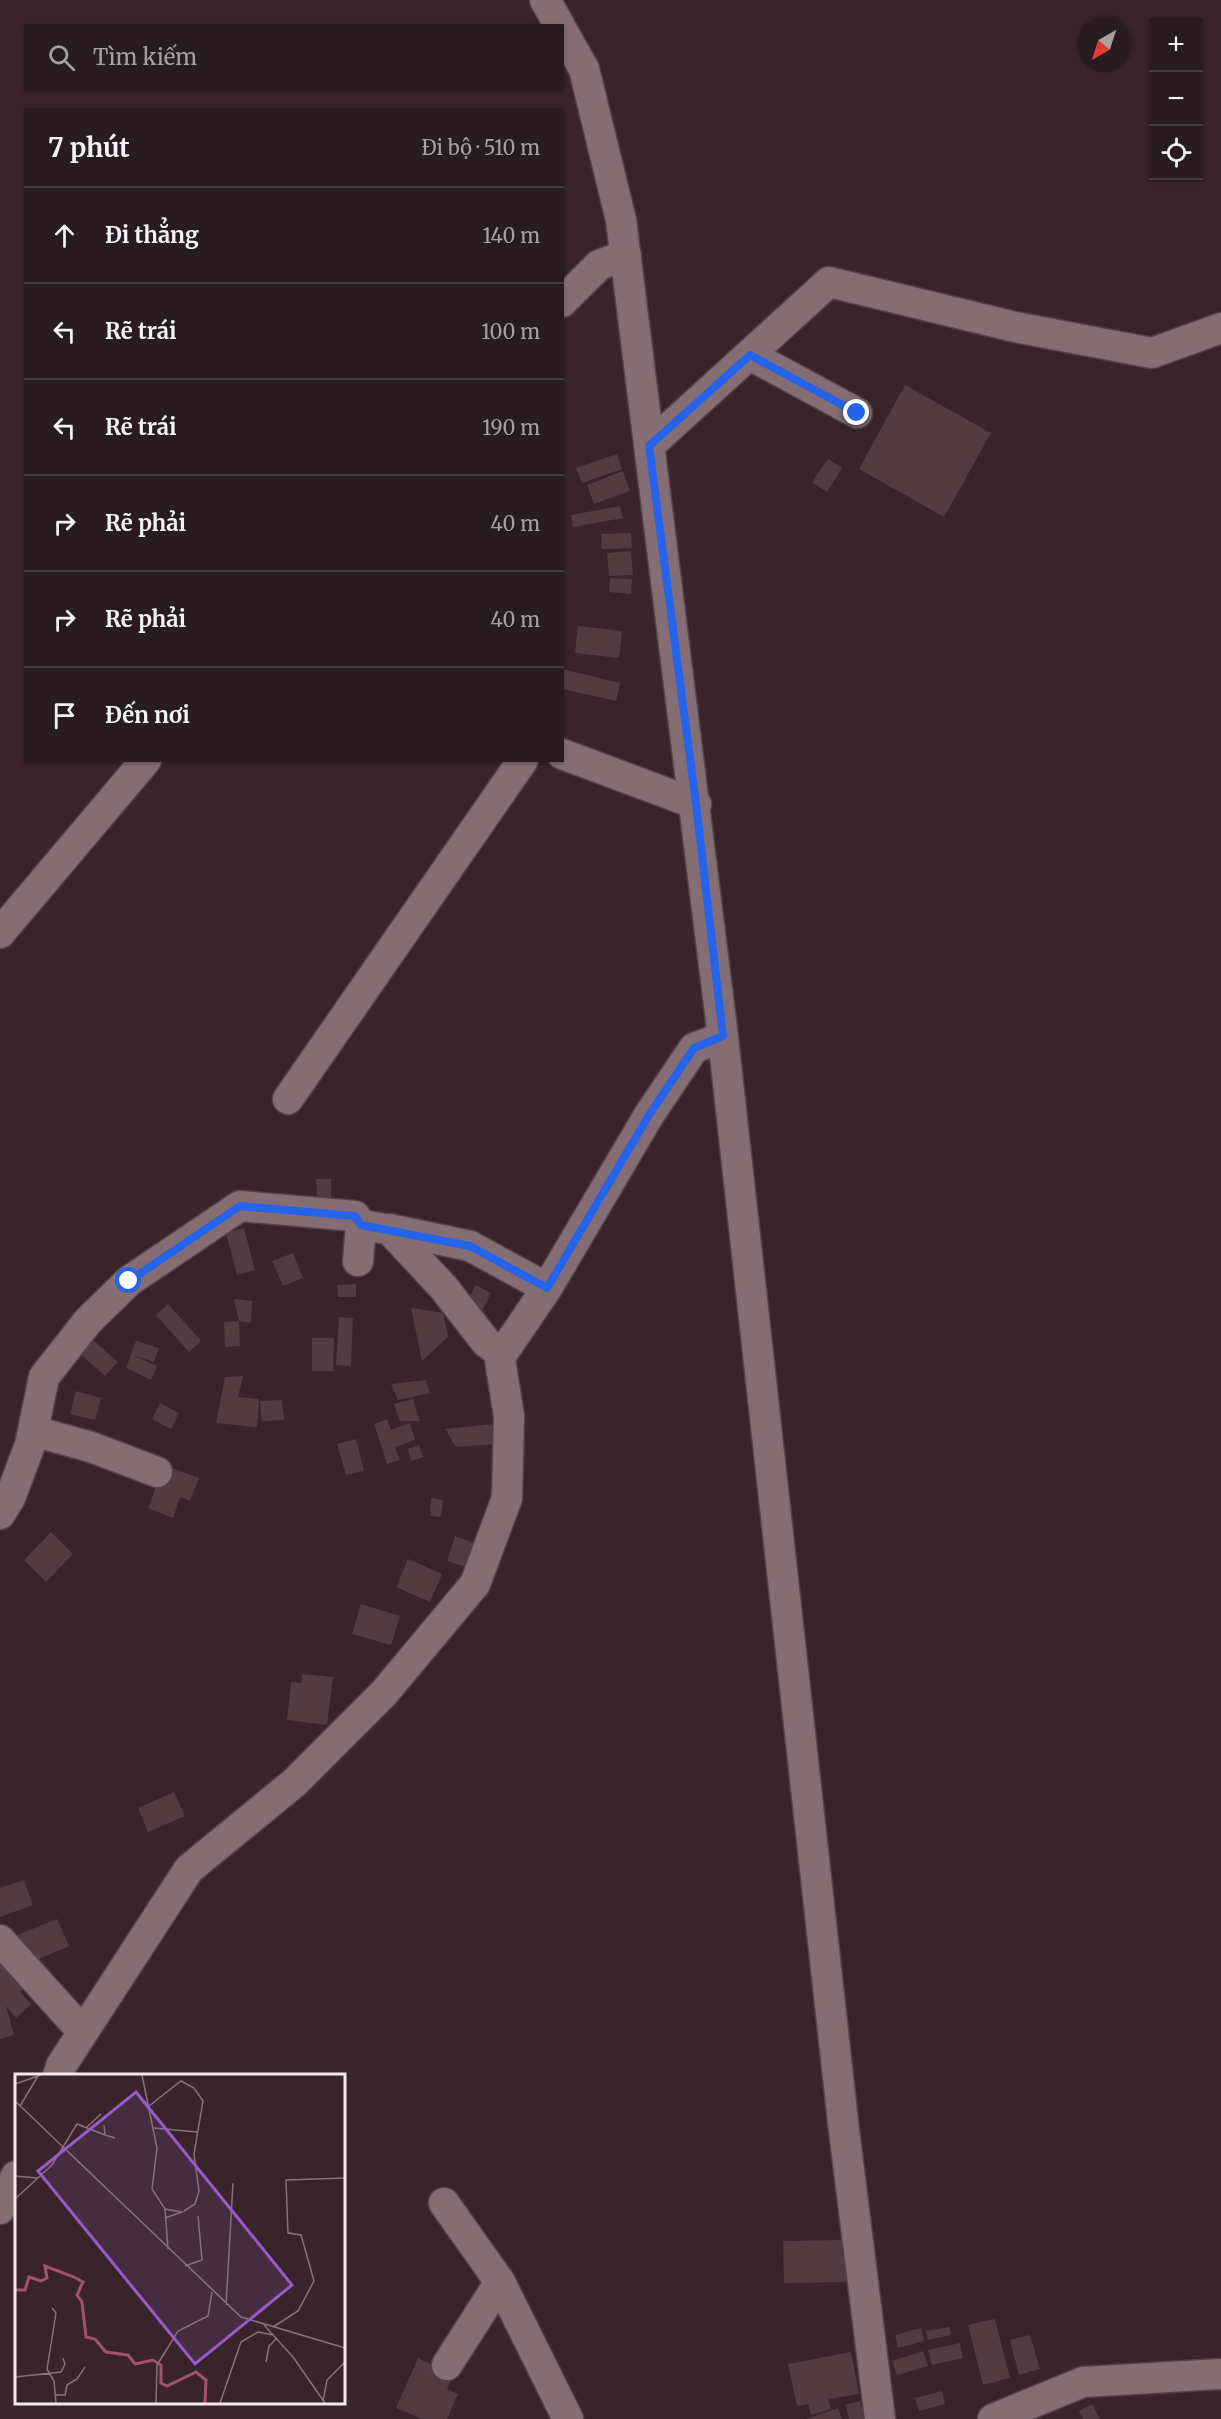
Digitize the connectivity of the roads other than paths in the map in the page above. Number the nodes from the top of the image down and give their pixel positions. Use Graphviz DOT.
graph roads {
  1 [pos="545,0"];
  2 [pos="559,24"];
  3 [pos="564,34"];
  4 [pos="626,255"];
  5 [pos="564,300"];
  6 [pos="1221,328"];
  7 [pos="750,355"];
  8 [pos="857,413"];
  9 [pos="649,446"];
  10 [pos="564,755"];
  11 [pos="144,762"];
  12 [pos="521,762"];
  13 [pos="696,804"];
  14 [pos="0,933"];
  15 [pos="723,1036"];
  16 [pos="288,1099"];
  17 [pos="375,1227"];
  18 [pos="358,1261"];
  19 [pos="547,1288"];
  20 [pos="502,1354"];
  21 [pos="33,1431"];
  22 [pos="157,1472"];
  23 [pos="0,1514"];
  24 [pos="0,1940"];
  25 [pos="82,2032"];
  26 [pos="58,2074"];
  27 [pos="15,2178"];
  28 [pos="444,2203"];
  29 [pos="0,2209"];
  30 [pos="500,2282"];
  31 [pos="447,2365"];
  32 [pos="1221,2374"];
  33 [pos="568,2419"];
  34 [pos="880,2419"];
  35 [pos="993,2419"];
  1 -- 2 [label="street"];
  3 -- 4 [label="street"];
  4 -- 5 [label="street"];
  4 -- 9 [label="street"];
  6 -- 7 [label="street"];
  7 -- 8 [label="street"];
  7 -- 9 [label="street"];
  9 -- 13 [label="street"];
  10 -- 13 [label="street"];
  11 -- 14 [label="street"];
  12 -- 16 [label="street"];
  13 -- 15 [label="street"];
  15 -- 19 [label="street"];
  15 -- 34 [label="street"];
  17 -- 18 [label="street"];
  17 -- 19 [label="street"];
  17 -- 20 [label="street"];
  17 -- 21 [label="street"];
  19 -- 20 [label="street"];
  20 -- 25 [label="street"];
  21 -- 22 [label="street"];
  21 -- 23 [label="street"];
  24 -- 25 [label="street"];
  25 -- 26 [label="street"];
  27 -- 29 [label="street"];
  28 -- 30 [label="street"];
  30 -- 31 [label="street"];
  30 -- 33 [label="street"];
  32 -- 35 [label="street"];
}
